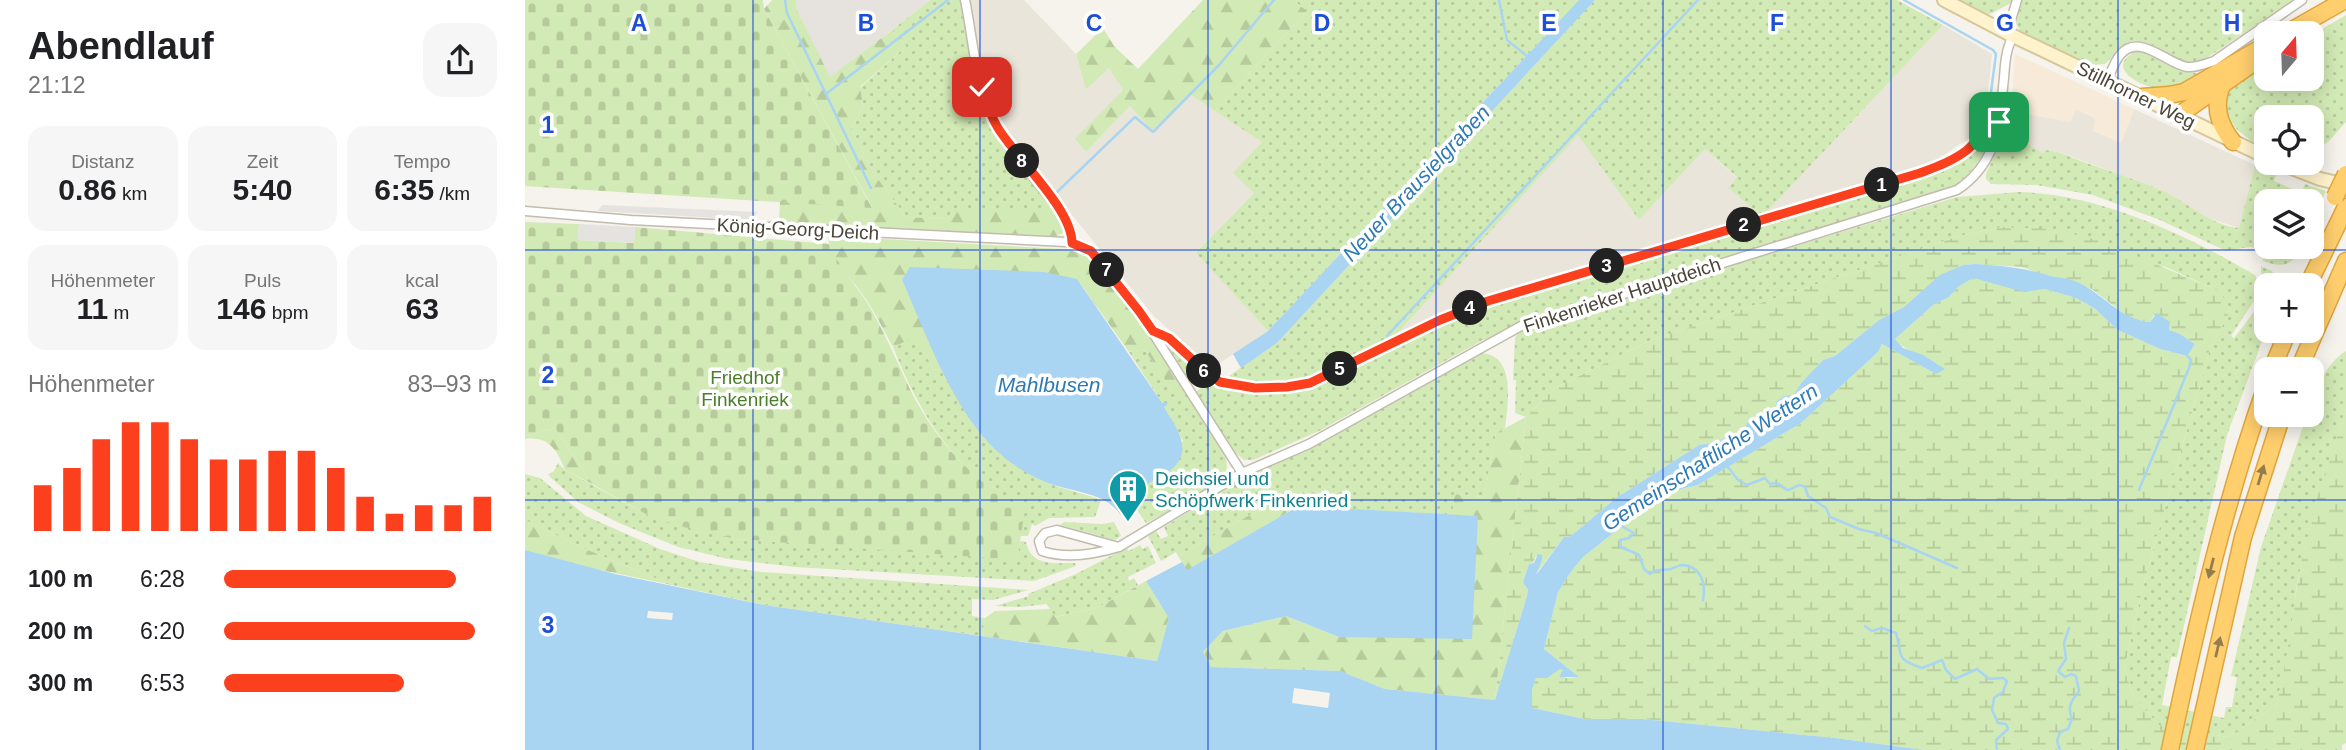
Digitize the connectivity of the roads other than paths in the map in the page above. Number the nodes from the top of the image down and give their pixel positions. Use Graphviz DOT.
graph roads {
  1 [pos="965,0"];
  2 [pos="1944,0"];
  3 [pos="2017,0"];
  4 [pos="2302,0"];
  5 [pos="2346,0"];
  6 [pos="2346,9"];
  7 [pos="2308,21"];
  8 [pos="2324,22"];
  9 [pos="2010,34"];
  10 [pos="2254,52"];
  11 [pos="2254,64"];
  12 [pos="2107,80"];
  13 [pos="2223,83"];
  14 [pos="2184,92"];
  15 [pos="2142,97"];
  16 [pos="2179,115"];
  17 [pos="2000,118"];
  18 [pos="2233,142"];
  19 [pos="2254,152"];
  20 [pos="2346,174"];
  21 [pos="2309,175"];
  22 [pos="2342,196"];
  23 [pos="525,211"];
  24 [pos="1072,243"];
  25 [pos="2345,263"];
  26 [pos="2314,273"];
  27 [pos="1153,331"];
  28 [pos="2304,357"];
  29 [pos="2254,424"];
  30 [pos="2278,427"];
  31 [pos="1241,473"];
  32 [pos="1119,547"];
  33 [pos="2170,750"];
  34 [pos="2195,750"];
  1 -- 24 [label="street"];
  2 -- 9 [label="main road, Stillhorner Weg"];
  3 -- 9 [label="street, Finkenrieker Hauptdeich"];
  4 -- 12 [label="street"];
  5 -- 7 [label="highway"];
  6 -- 8 [label="highway"];
  9 -- 12 [label="main road, Stillhorner Weg"];
  9 -- 17 [label="street, Finkenrieker Hauptdeich"];
  10 -- 14 [label="highway"];
  11 -- 13 [label="highway"];
  12 -- 15 [label="main road, Stillhorner Weg"];
  13 -- 16 [label="highway"];
  13 -- 18 [label="highway"];
  14 -- 15 [label="highway"];
  14 -- 16 [label="highway"];
  15 -- 16 [label="main road, Stillhorner Weg"];
  16 -- 18 [label="main road, Stillhorner Weg"];
  17 -- 27 [label="street, Finkenrieker Hauptdeich"];
  17 -- 31 [label="street, Finkenrieker Hauptdeich"];
  18 -- 19 [label="main road, Stillhorner Weg"];
  20 -- 22 [label="highway, bridge"];
  21 -- 22 [label="main road"];
  22 -- 26 [label="highway"];
  23 -- 24 [label="street, König-Georg-Deich"];
  24 -- 27 [label="street"];
  25 -- 28 [label="highway"];
  27 -- 31 [label="street"];
  29 -- 33 [label="highway, one-way"];
  34 -- 30 [label="highway, one-way"];
  31 -- 32 [label="street, Finkenrieker Hauptdeich"];
  32 -- 32 [label="street, Finkenrieker Hauptdeich"];
}
